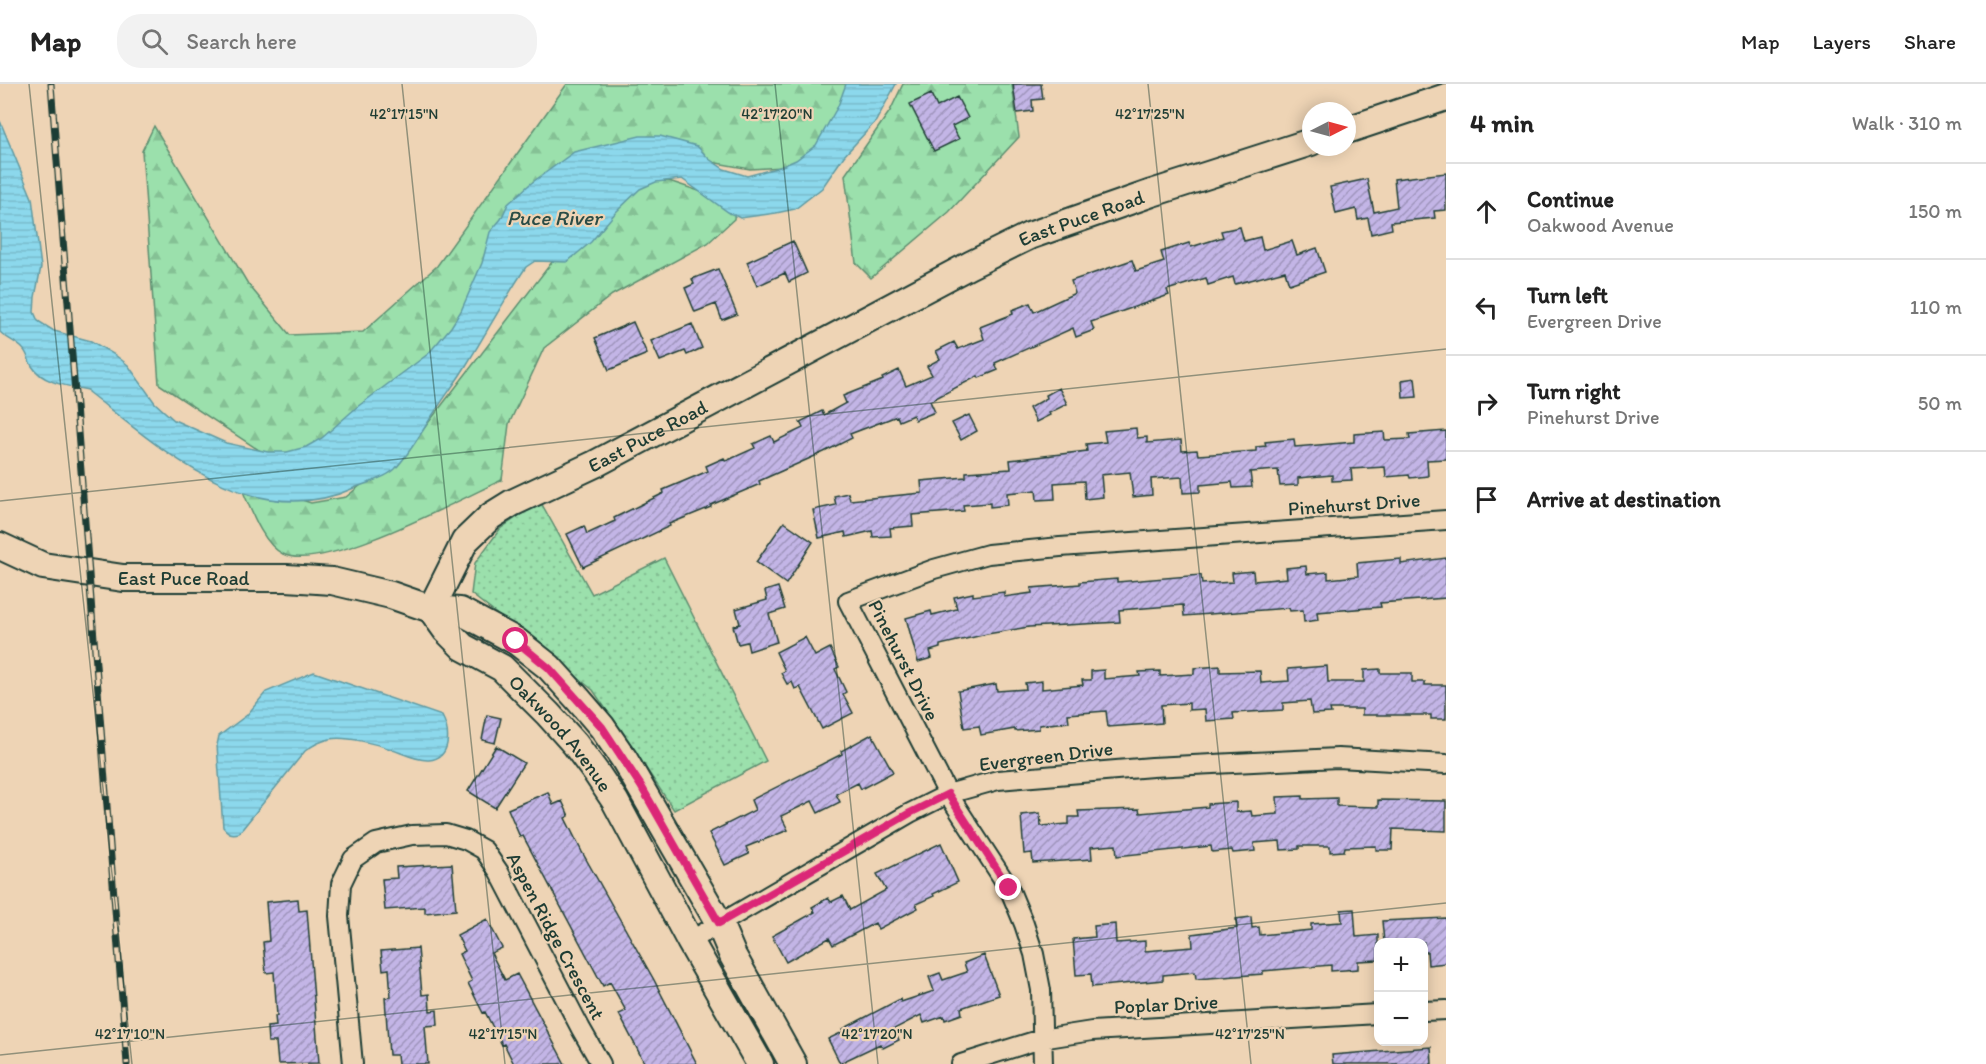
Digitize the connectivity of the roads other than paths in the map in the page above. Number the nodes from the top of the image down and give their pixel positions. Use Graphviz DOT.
graph roads {
  1 [pos="1446,97"];
  2 [pos="1356,127"];
  3 [pos="1302,145"];
  4 [pos="1446,520"];
  5 [pos="0,546"];
  6 [pos="431,609"];
  7 [pos="1446,764"];
  8 [pos="948,794"];
  9 [pos="719,923"];
  10 [pos="690,941"];
  11 [pos="1446,1010"];
  12 [pos="1428,1011"];
  13 [pos="1374,1014"];
  14 [pos="1041,1039"];
  15 [pos="353,1064"];
  16 [pos="601,1064"];
  17 [pos="760,1064"];
  18 [pos="793,1064"];
  19 [pos="961,1064"];
  20 [pos="1043,1064"];
  1 -- 2 [label="main road"];
  3 -- 6 [label="main road, East Puce Road"];
  4 -- 8 [label="street, Pinehurst Drive"];
  5 -- 6 [label="main road, East Puce Road"];
  6 -- 9 [label="main road, Oakwood Avenue"];
  6 -- 10 [label="main road, Oakwood Avenue"];
  7 -- 8 [label="street, Evergreen Drive"];
  8 -- 9 [label="street, Evergreen Drive"];
  8 -- 14 [label="street, Pinehurst Drive"];
  9 -- 10 [label="street, Evergreen Drive"];
  9 -- 18 [label="main road, Oakwood Avenue"];
  10 -- 17 [label="main road, Oakwood Avenue"];
  11 -- 12 [label="street"];
  13 -- 14 [label="street, Poplar Drive"];
  14 -- 19 [label="street, Poplar Drive"];
  14 -- 20 [label="street, Pinehurst Drive"];
  15 -- 16 [label="street, Aspen Ridge Crescent"];
}
